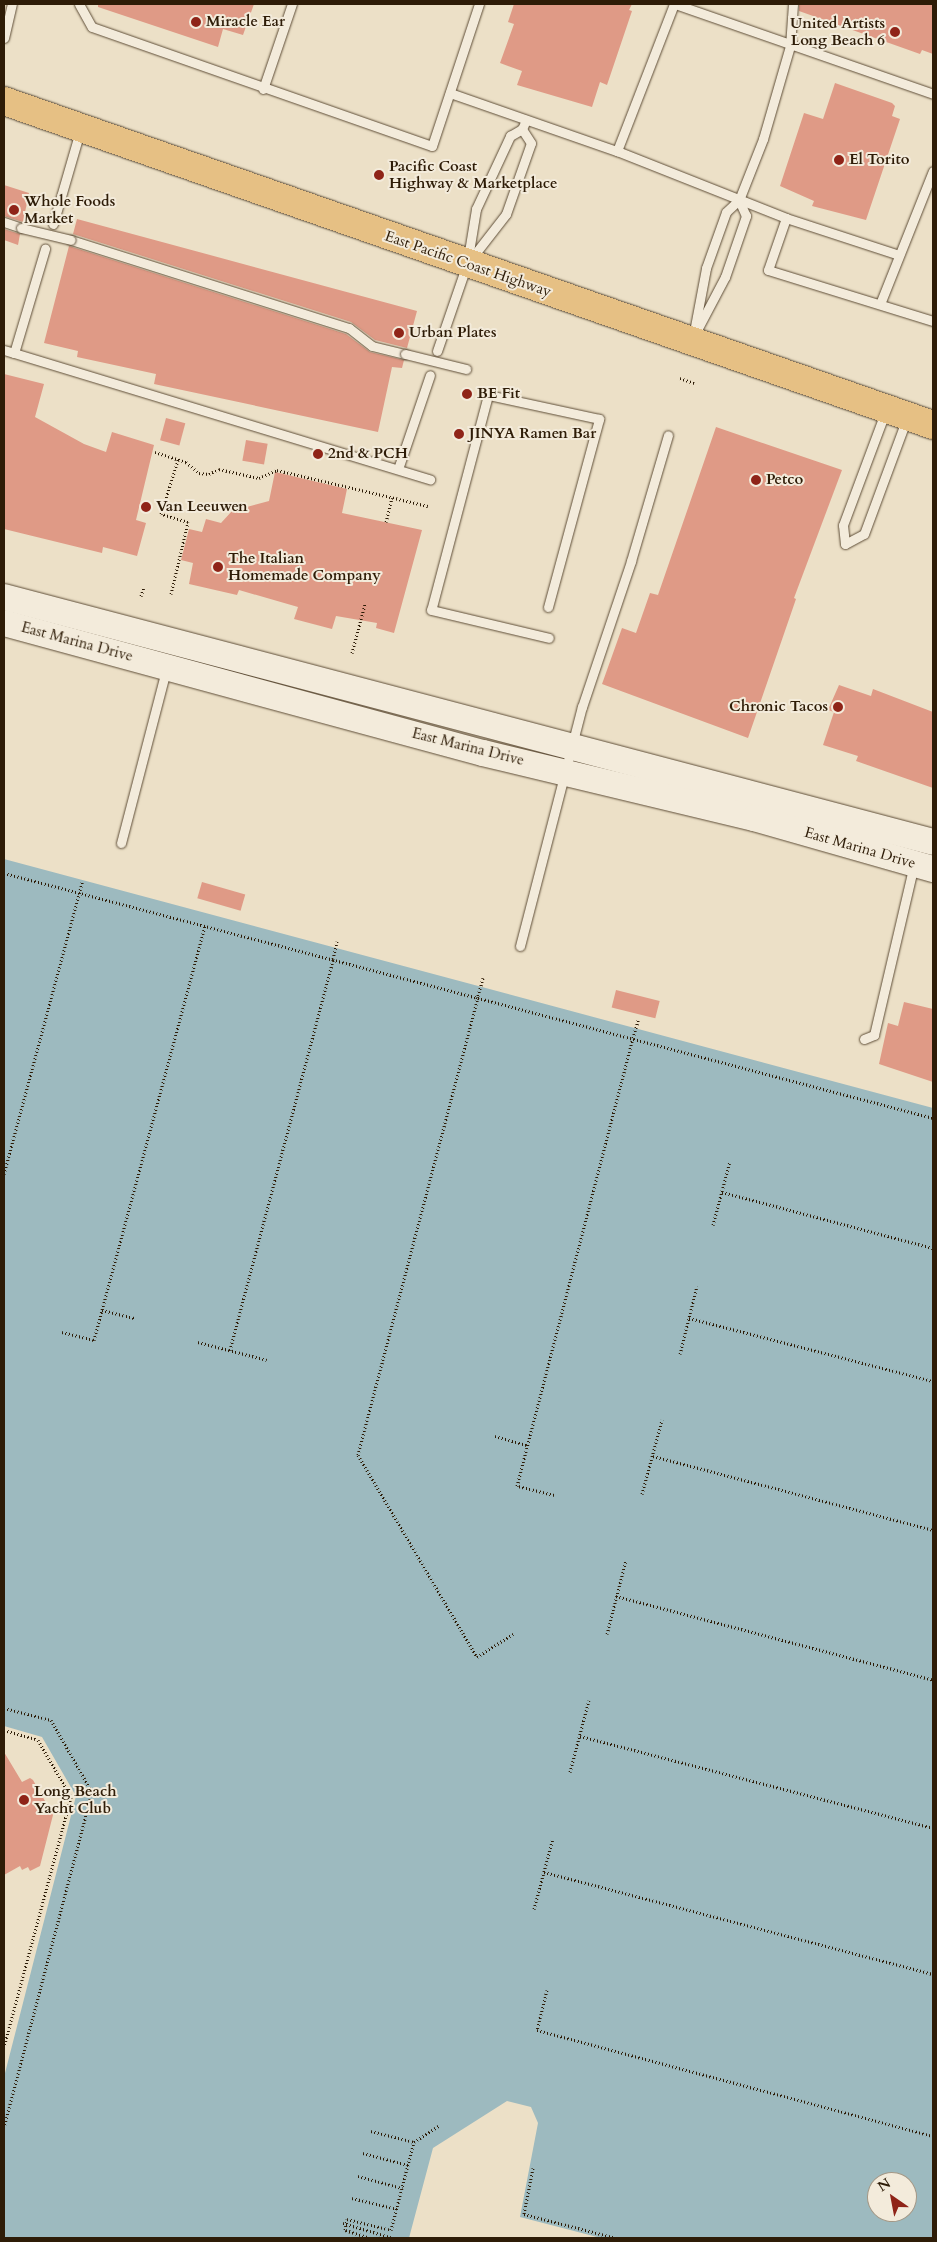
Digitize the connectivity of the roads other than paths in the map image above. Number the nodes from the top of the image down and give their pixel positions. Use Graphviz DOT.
graph roads {
  1 [pos="12,4"];
  2 [pos="79,4"];
  3 [pos="292,4"];
  4 [pos="479,4"];
  5 [pos="675,4"];
  6 [pos="793,4"];
  7 [pos="4,38"];
  8 [pos="790,46"];
  9 [pos="263,89"];
  10 [pos="450,93"];
  11 [pos="933,94"];
  12 [pos="4,101"];
  13 [pos="524,124"];
  14 [pos="82,126"];
  15 [pos="617,151"];
  16 [pos="933,171"];
  17 [pos="738,200"];
  18 [pos="786,218"];
  19 [pos="4,222"];
  20 [pos="53,224"];
  21 [pos="45,249"];
  22 [pos="899,255"];
  23 [pos="467,264"];
  24 [pos="880,304"];
  25 [pos="933,320"];
  26 [pos="692,340"];
  27 [pos="4,350"];
  28 [pos="437,351"];
  29 [pos="14,354"];
  30 [pos="466,369"];
  31 [pos="430,375"];
  32 [pos="897,412"];
  33 [pos="933,425"];
  34 [pos="668,434"];
  35 [pos="398,469"];
  36 [pos="430,480"];
  37 [pos="4,597"];
  38 [pos="548,607"];
  39 [pos="4,623"];
  40 [pos="549,638"];
  41 [pos="169,654"];
  42 [pos="568,759"];
  43 [pos="121,843"];
  44 [pos="923,852"];
  45 [pos="520,946"];
  46 [pos="864,1039"];
  1 -- 7 [label="lane"];
  2 -- 9 [label="lane"];
  3 -- 9 [label="lane"];
  4 -- 10 [label="lane"];
  5 -- 8 [label="lane"];
  5 -- 15 [label="lane"];
  6 -- 8 [label="lane"];
  8 -- 11 [label="lane"];
  8 -- 17 [label="lane"];
  9 -- 10 [label="lane"];
  10 -- 13 [label="lane"];
  12 -- 14 [label="highway, East Pacific Coast Highway"];
  13 -- 15 [label="lane"];
  13 -- 23 [label="lane"];
  13 -- 23 [label="lane"];
  14 -- 20 [label="lane"];
  14 -- 23 [label="highway, East Pacific Coast Highway"];
  15 -- 17 [label="lane"];
  16 -- 22 [label="lane"];
  17 -- 18 [label="lane"];
  17 -- 26 [label="lane"];
  17 -- 26 [label="lane"];
  18 -- 22 [label="lane"];
  18 -- 24 [label="lane"];
  19 -- 30 [label="lane, bridge"];
  21 -- 29 [label="lane"];
  22 -- 24 [label="lane"];
  23 -- 26 [label="highway, East Pacific Coast Highway"];
  23 -- 28 [label="lane"];
  24 -- 25 [label="lane"];
  26 -- 32 [label="highway, East Pacific Coast Highway"];
  27 -- 29 [label="lane"];
  29 -- 35 [label="lane"];
  31 -- 35 [label="lane"];
  32 -- 32 [label="lane"];
  32 -- 33 [label="highway, East Pacific Coast Highway"];
  34 -- 42 [label="lane"];
  35 -- 36 [label="lane"];
  37 -- 41 [label="main road, East Marina Drive"];
  38 -- 40 [label="lane"];
  39 -- 41 [label="main road, East Marina Drive"];
  41 -- 42 [label="main road, East Marina Drive"];
  41 -- 43 [label="lane"];
  42 -- 44 [label="main road, East Marina Drive"];
  42 -- 45 [label="lane"];
  44 -- 46 [label="lane"];
}
